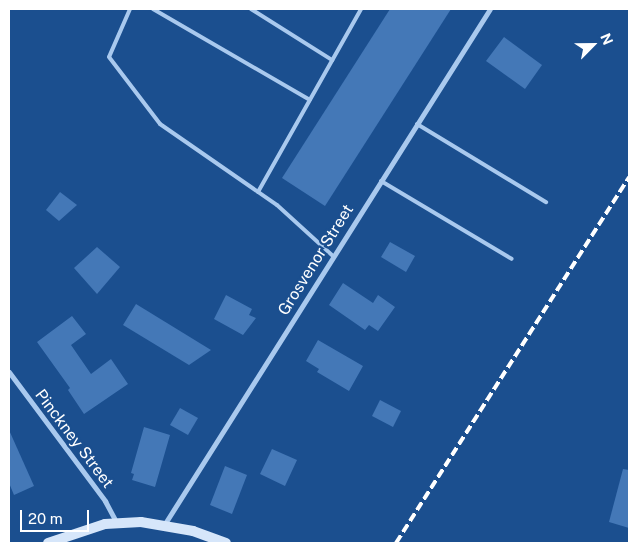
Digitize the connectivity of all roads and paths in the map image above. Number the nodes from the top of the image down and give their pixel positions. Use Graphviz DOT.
graph roads {
  1 [pos="130,9"];
  2 [pos="153,9"];
  3 [pos="251,9"];
  4 [pos="361,9"];
  5 [pos="490,9"];
  6 [pos="332,60"];
  7 [pos="310,100"];
  8 [pos="417,124"];
  9 [pos="381,181"];
  10 [pos="258,192"];
  11 [pos="546,202"];
  12 [pos="334,256"];
  13 [pos="512,259"];
  14 [pos="9,372"];
  15 [pos="116,522"];
  16 [pos="164,524"];
  17 [pos="48,543"];
  18 [pos="226,543"];
  1 -- 10 [label="lane"];
  2 -- 7 [label="lane"];
  3 -- 6 [label="lane"];
  4 -- 6 [label="lane"];
  5 -- 8 [label="street, Grosvenor Street"];
  6 -- 7 [label="lane"];
  7 -- 10 [label="lane"];
  8 -- 9 [label="street, Grosvenor Street"];
  8 -- 11 [label="lane"];
  9 -- 12 [label="street, Grosvenor Street"];
  9 -- 13 [label="lane"];
  10 -- 12 [label="lane"];
  12 -- 16 [label="street, Grosvenor Street"];
  14 -- 15 [label="street, Pinckney Street"];
  15 -- 16 [label="street"];
  15 -- 17 [label="street"];
  16 -- 18 [label="street"];
}
